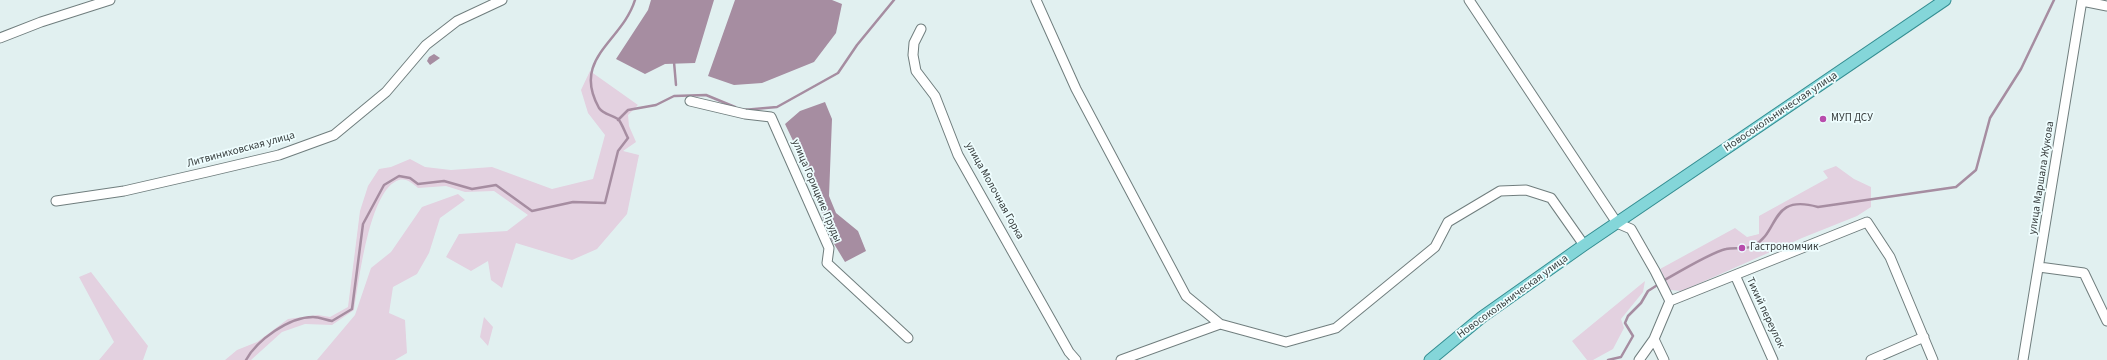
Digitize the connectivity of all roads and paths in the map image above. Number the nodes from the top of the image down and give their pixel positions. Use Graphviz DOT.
graph roads {
  1 [pos="110,0"];
  2 [pos="502,0"];
  3 [pos="1036,0"];
  4 [pos="1468,0"];
  5 [pos="1945,0"];
  6 [pos="2082,0"];
  7 [pos="2107,6"];
  8 [pos="922,29"];
  9 [pos="0,38"];
  10 [pos="690,101"];
  11 [pos="56,201"];
  12 [pos="1617,223"];
  13 [pos="1584,245"];
  14 [pos="2039,267"];
  15 [pos="1735,275"];
  16 [pos="1670,301"];
  17 [pos="2107,321"];
  18 [pos="1220,324"];
  19 [pos="1924,337"];
  20 [pos="908,338"];
  21 [pos="1654,339"];
  22 [pos="1076,360"];
  23 [pos="1121,360"];
  24 [pos="1430,360"];
  25 [pos="1639,360"];
  26 [pos="1664,360"];
  27 [pos="1773,360"];
  28 [pos="1871,360"];
  29 [pos="1934,360"];
  30 [pos="2023,360"];
  1 -- 9 [label="street"];
  2 -- 11 [label="street, Литвиниховская улица"];
  3 -- 18 [label="street"];
  4 -- 12 [label="street"];
  5 -- 12 [label="main road, Новосокольническая улица"];
  6 -- 7 [label="street"];
  6 -- 14 [label="street, улица Маршала Жукова"];
  8 -- 22 [label="street, улица Молочная Горка"];
  10 -- 20 [label="street, улица Горицкие Пруды"];
  12 -- 13 [label="main road, Новосокольническая улица"];
  12 -- 16 [label="street"];
  13 -- 18 [label="street"];
  13 -- 24 [label="main road, Новосокольническая улица"];
  14 -- 17 [label="street"];
  14 -- 30 [label="street, улица Маршала Жукова"];
  15 -- 16 [label="street"];
  15 -- 19 [label="street"];
  15 -- 27 [label="street, Тихий переулок"];
  16 -- 21 [label="street"];
  18 -- 23 [label="street"];
  19 -- 28 [label="street"];
  19 -- 29 [label="street"];
  21 -- 25 [label="street"];
  21 -- 26 [label="street"];
}
